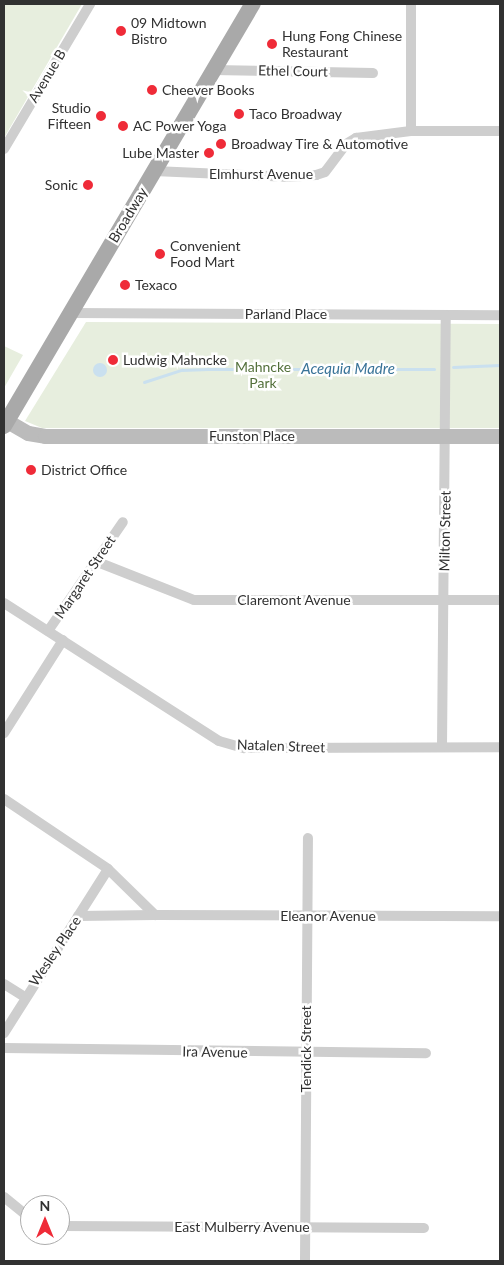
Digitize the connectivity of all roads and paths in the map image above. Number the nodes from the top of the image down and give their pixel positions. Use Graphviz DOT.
graph roads {
  1 [pos="90,4"];
  2 [pos="253,4"];
  3 [pos="411,4"];
  4 [pos="213,70"];
  5 [pos="373,73"];
  6 [pos="411,130"];
  7 [pos="500,131"];
  8 [pos="4,149"];
  9 [pos="154,171"];
  10 [pos="71,313"];
  11 [pos="446,315"];
  12 [pos="500,315"];
  13 [pos="5,422"];
  14 [pos="446,436"];
  15 [pos="500,436"];
  16 [pos="123,522"];
  17 [pos="95,561"];
  18 [pos="443,600"];
  19 [pos="500,600"];
  20 [pos="4,602"];
  21 [pos="48,631"];
  22 [pos="62,640"];
  23 [pos="4,733"];
  24 [pos="442,747"];
  25 [pos="500,747"];
  26 [pos="4,799"];
  27 [pos="308,838"];
  28 [pos="108,869"];
  29 [pos="155,915"];
  30 [pos="78,916"];
  31 [pos="307,916"];
  32 [pos="500,916"];
  33 [pos="4,984"];
  34 [pos="25,997"];
  35 [pos="4,1033"];
  36 [pos="4,1048"];
  37 [pos="306,1053"];
  38 [pos="426,1053"];
  39 [pos="4,1197"];
  40 [pos="20,1210"];
  41 [pos="70,1226"];
  42 [pos="306,1227"];
  43 [pos="424,1228"];
  44 [pos="305,1261"];
  1 -- 8 [label="street, Avenue B"];
  2 -- 4 [label="main road, Broadway"];
  3 -- 6 [label="street"];
  4 -- 5 [label="street, Ethel Court"];
  4 -- 9 [label="main road, Broadway"];
  6 -- 7 [label="street, Elmhurst Avenue"];
  6 -- 9 [label="street, Elmhurst Avenue"];
  9 -- 10 [label="main road, Broadway"];
  10 -- 11 [label="street, Parland Place"];
  10 -- 13 [label="main road, Broadway"];
  11 -- 12 [label="street, Parland Place"];
  11 -- 14 [label="street, Milton Street"];
  13 -- 14 [label="street, Funston Place"];
  14 -- 15 [label="street, Funston Place"];
  14 -- 18 [label="street, Milton Street"];
  16 -- 17 [label="street, Margaret Street"];
  17 -- 18 [label="street, Claremont Avenue"];
  17 -- 21 [label="street, Margaret Street"];
  18 -- 19 [label="street, Claremont Avenue"];
  18 -- 24 [label="street, Milton Street"];
  20 -- 21 [label="street"];
  21 -- 22 [label="street, Natalen Street"];
  22 -- 23 [label="street, Margaret Street"];
  22 -- 24 [label="street, Natalen Street"];
  24 -- 25 [label="street, Natalen Street"];
  26 -- 28 [label="street"];
  27 -- 31 [label="street, Tendick Street"];
  28 -- 29 [label="street"];
  28 -- 30 [label="street, Wesley Place"];
  29 -- 30 [label="street, Eleanor Avenue"];
  29 -- 31 [label="street, Eleanor Avenue"];
  30 -- 34 [label="street, Wesley Place"];
  31 -- 32 [label="street, Eleanor Avenue"];
  31 -- 37 [label="street, Tendick Street"];
  33 -- 34 [label="street"];
  34 -- 35 [label="street, Wesley Place"];
  36 -- 37 [label="street, Ira Avenue"];
  37 -- 38 [label="street, Ira Avenue"];
  37 -- 42 [label="street, Tendick Street"];
  39 -- 40 [label="street"];
  41 -- 42 [label="street, East Mulberry Avenue"];
  42 -- 43 [label="street, East Mulberry Avenue"];
  42 -- 44 [label="street, Tendick Street"];
}
